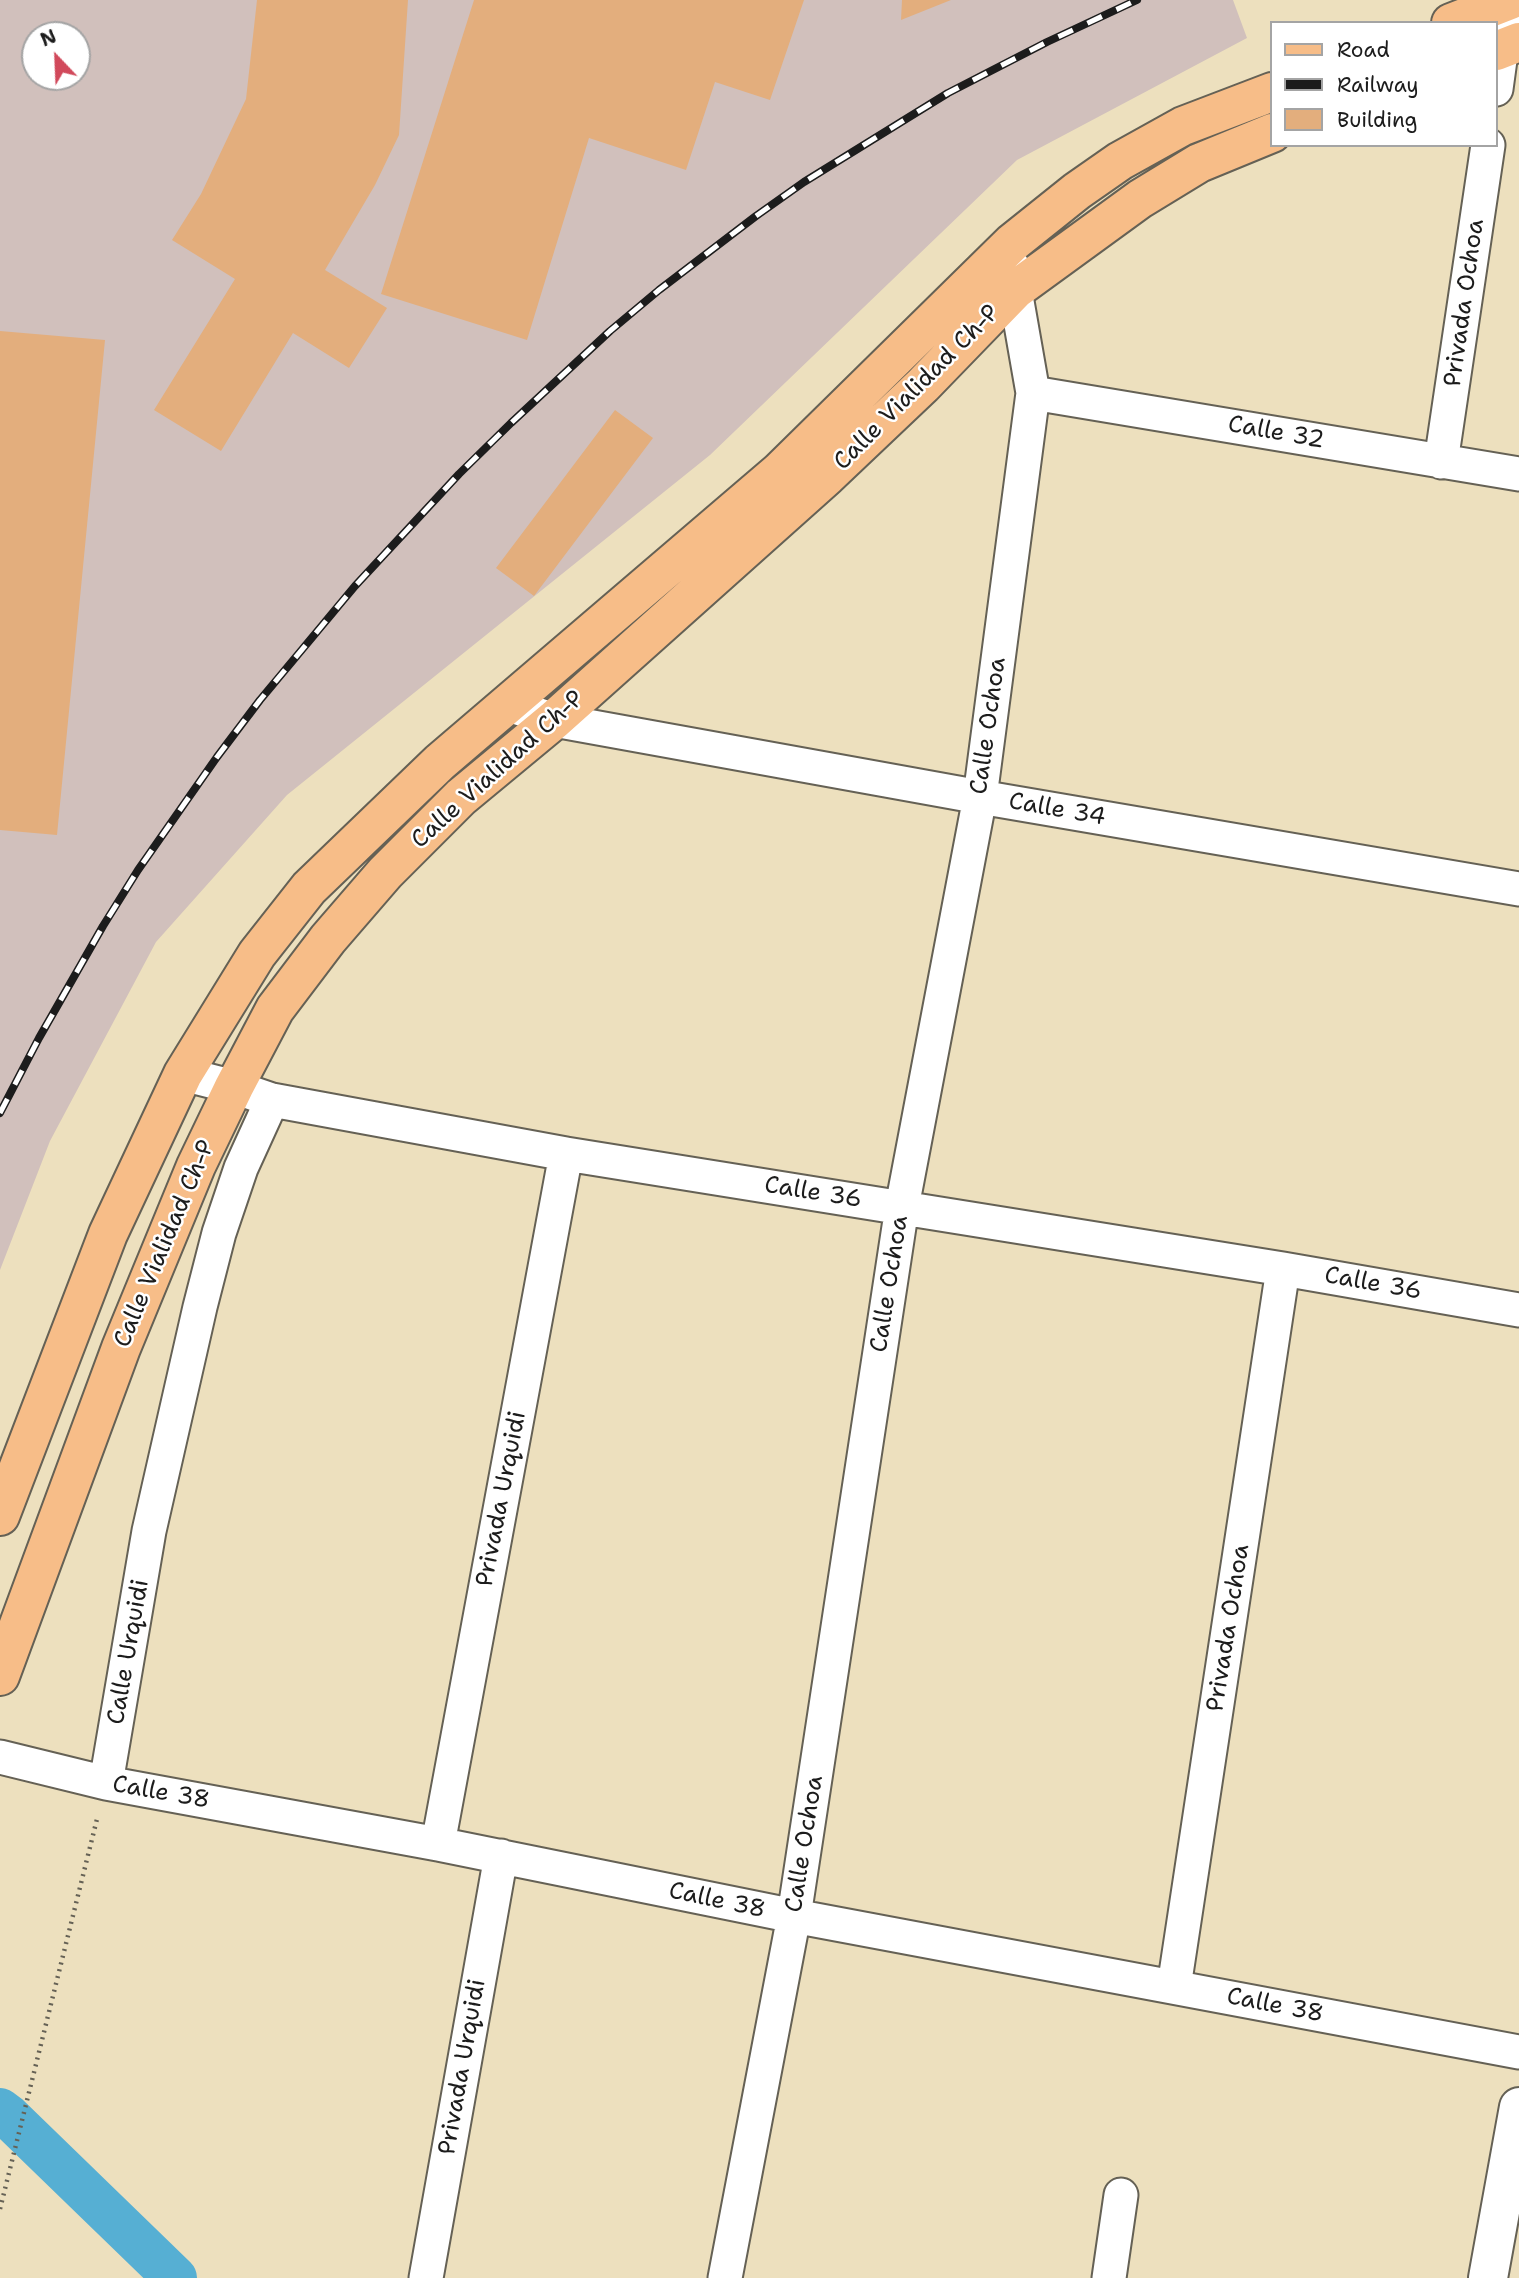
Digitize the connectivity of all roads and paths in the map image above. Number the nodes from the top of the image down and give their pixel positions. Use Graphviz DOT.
graph roads {
  1 [pos="1509,0"];
  2 [pos="1456,21"];
  3 [pos="1506,47"];
  4 [pos="1498,81"];
  5 [pos="1270,93"];
  6 [pos="1270,134"];
  7 [pos="1488,147"];
  8 [pos="1012,243"];
  9 [pos="1015,290"];
  10 [pos="1033,393"];
  11 [pos="1441,462"];
  12 [pos="1519,474"];
  13 [pos="509,705"];
  14 [pos="554,720"];
  15 [pos="980,797"];
  16 [pos="1519,889"];
  17 [pos="183,1074"];
  18 [pos="234,1087"];
  19 [pos="272,1100"];
  20 [pos="566,1154"];
  21 [pos="902,1208"];
  22 [pos="1283,1269"];
  23 [pos="1519,1310"];
  24 [pos="0,1516"];
  25 [pos="0,1676"];
  26 [pos="0,1757"];
  27 [pos="106,1783"];
  28 [pos="438,1844"];
  29 [pos="500,1856"];
  30 [pos="794,1916"];
  31 [pos="1174,1987"];
  32 [pos="1519,2052"];
  33 [pos="1519,2107"];
  34 [pos="1121,2195"];
  35 [pos="0,2209"];
  36 [pos="426,2278"];
  37 [pos="725,2278"];
  38 [pos="1109,2278"];
  39 [pos="1488,2278"];
  1 -- 2 [label="main road"];
  1 -- 3 [label="street"];
  3 -- 4 [label="street"];
  5 -- 8 [label="main road, Calle Vialidad Ch-P"];
  6 -- 9 [label="main road, Calle Vialidad Ch-P"];
  7 -- 11 [label="street, Privada Ochoa"];
  8 -- 9 [label="street, Calle Ochoa"];
  8 -- 13 [label="main road, Calle Vialidad Ch-P"];
  9 -- 10 [label="street, Calle Ochoa"];
  9 -- 14 [label="main road, Calle Vialidad Ch-P"];
  10 -- 11 [label="street, Calle 32"];
  10 -- 15 [label="street, Calle Ochoa"];
  11 -- 12 [label="street, Calle 32"];
  13 -- 14 [label="street, Calle 34"];
  13 -- 17 [label="main road, Calle Vialidad Ch-P"];
  14 -- 15 [label="street, Calle 34"];
  14 -- 18 [label="main road, Calle Vialidad Ch-P"];
  15 -- 16 [label="street, Calle 34"];
  15 -- 21 [label="street, Calle Ochoa"];
  17 -- 18 [label="street, Calle 36"];
  17 -- 24 [label="main road, Calle Vialidad Ch-P"];
  18 -- 19 [label="street, Calle 36"];
  18 -- 25 [label="main road, Calle Vialidad Ch-P"];
  19 -- 20 [label="street, Calle 36"];
  19 -- 27 [label="street, Calle Urquidi"];
  20 -- 21 [label="street, Calle 36"];
  20 -- 28 [label="street, Privada Urquidi"];
  21 -- 22 [label="street, Calle 36"];
  21 -- 30 [label="street, Calle Ochoa"];
  22 -- 23 [label="street, Calle 36"];
  22 -- 31 [label="street, Privada Ochoa"];
  26 -- 27 [label="street, Calle 38"];
  27 -- 28 [label="street, Calle 38"];
  27 -- 35 [label="path"];
  28 -- 29 [label="street, Calle 38"];
  29 -- 30 [label="street, Calle 38"];
  29 -- 36 [label="street, Privada Urquidi"];
  30 -- 31 [label="street, Calle 38"];
  30 -- 37 [label="street, Calle Ochoa"];
  31 -- 32 [label="street, Calle 38"];
  33 -- 39 [label="street"];
  34 -- 38 [label="street"];
}
